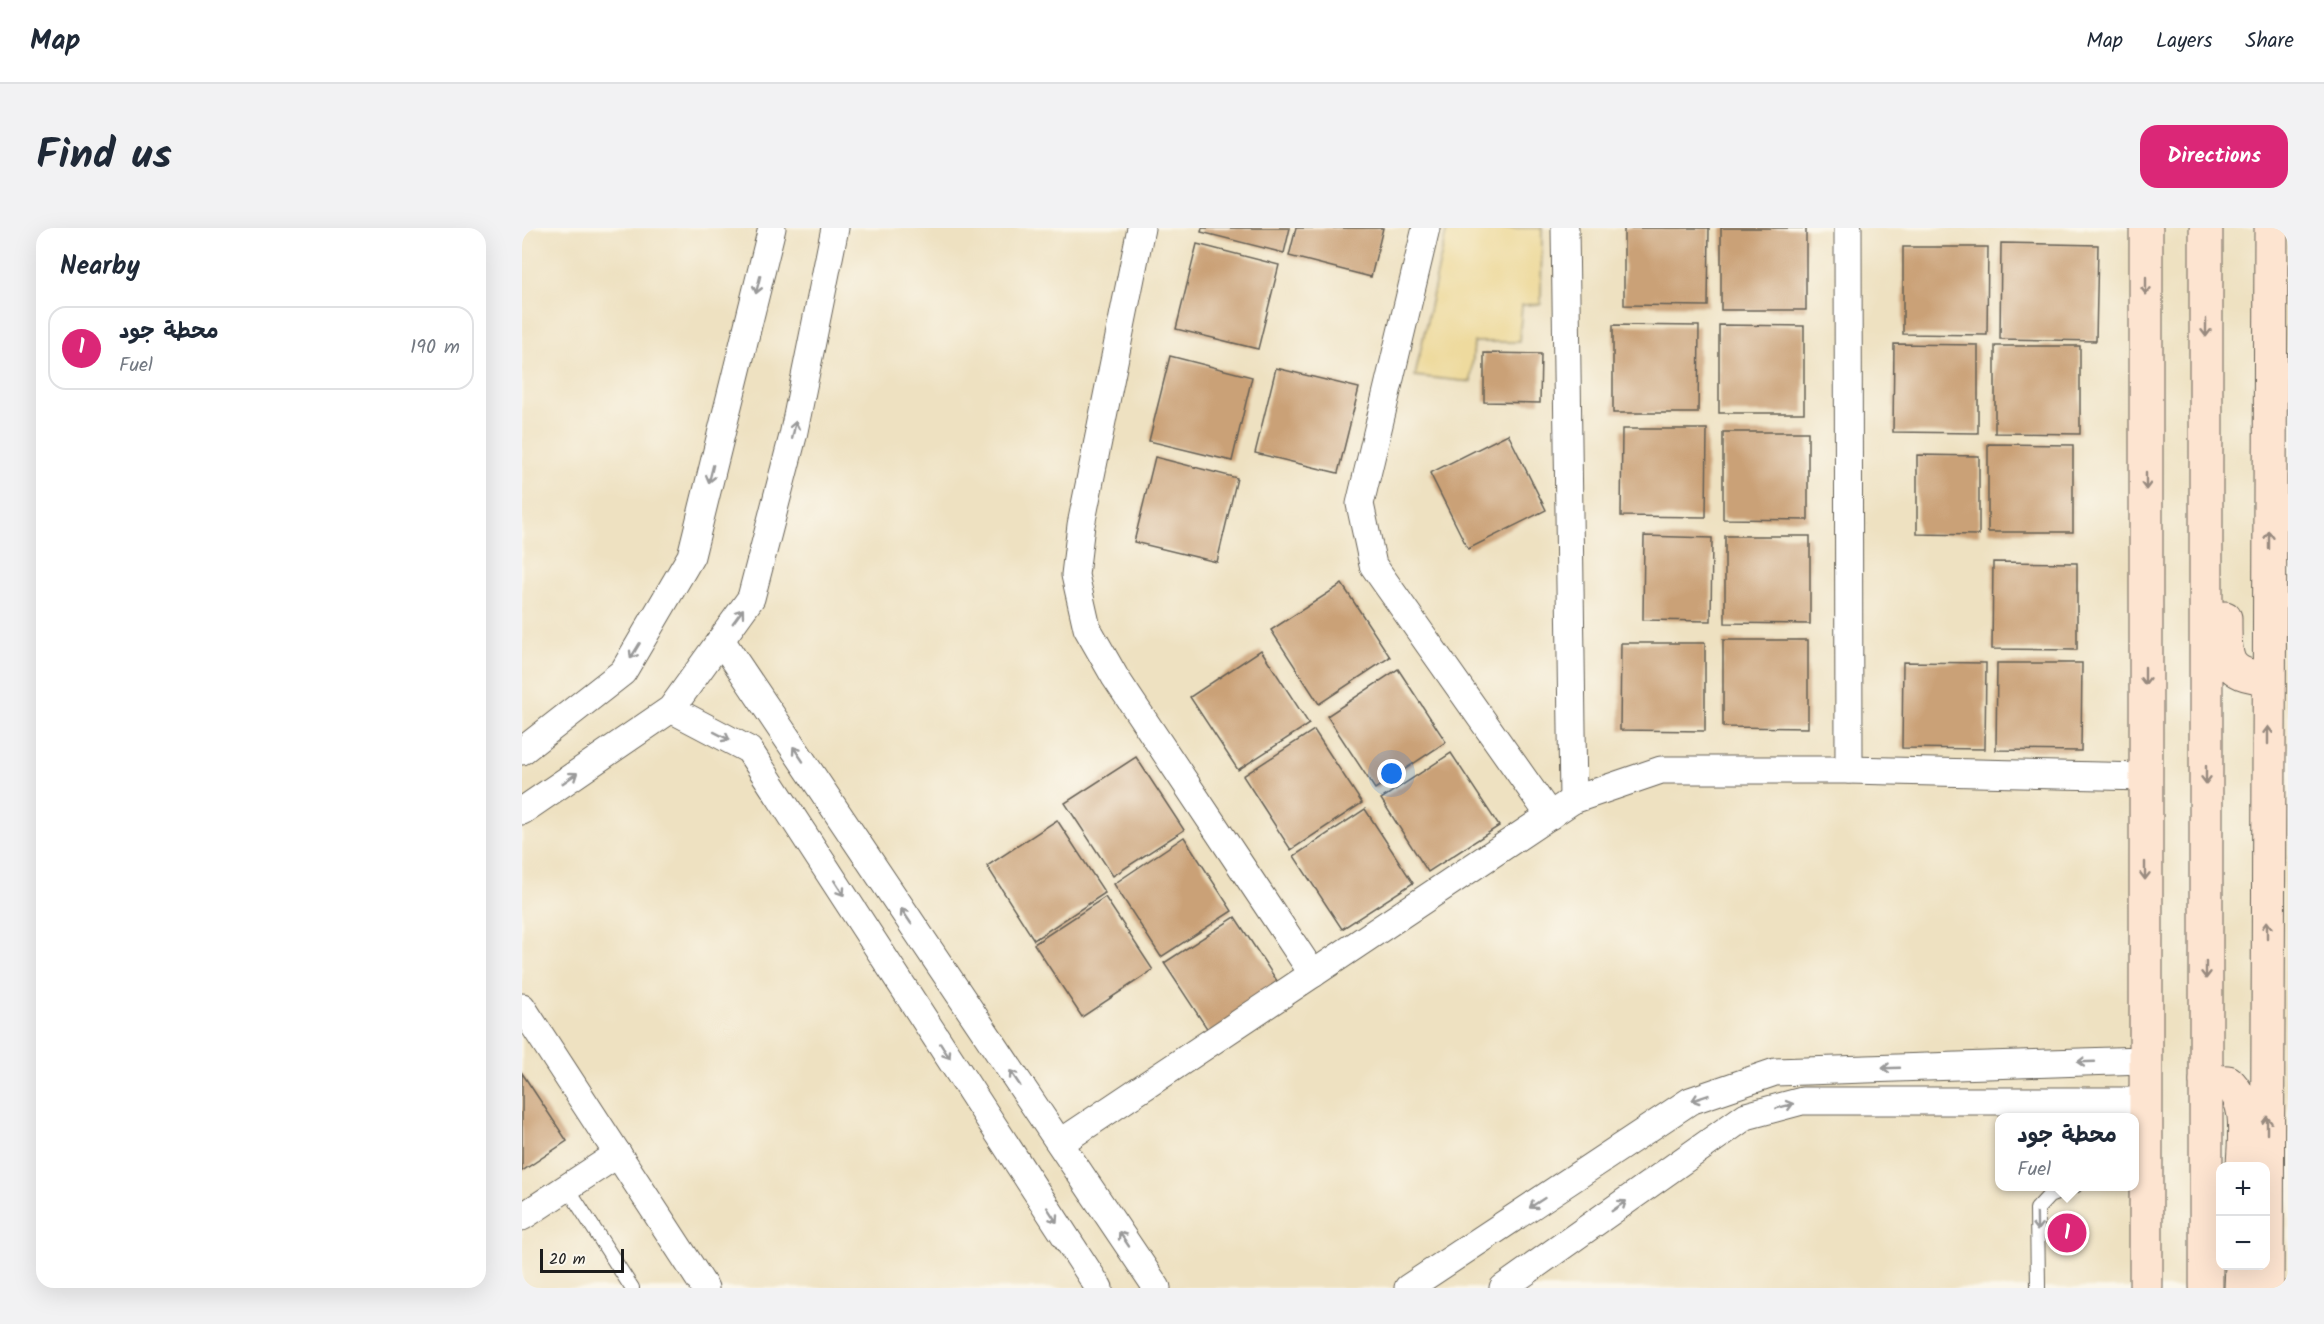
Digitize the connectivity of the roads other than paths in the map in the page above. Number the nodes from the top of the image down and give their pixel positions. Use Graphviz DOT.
graph roads {
  1 [pos="772,228"];
  2 [pos="835,228"];
  3 [pos="1141,228"];
  4 [pos="1426,228"];
  5 [pos="1564,228"];
  6 [pos="1848,228"];
  7 [pos="2146,228"];
  8 [pos="2206,228"];
  9 [pos="2271,228"];
  10 [pos="2206,369"];
  11 [pos="721,640"];
  12 [pos="2268,677"];
  13 [pos="670,709"];
  14 [pos="522,751"];
  15 [pos="1849,770"];
  16 [pos="2145,777"];
  17 [pos="1573,800"];
  18 [pos="522,811"];
  19 [pos="1550,816"];
  20 [pos="1313,974"];
  21 [pos="522,1008"];
  22 [pos="2144,1060"];
  23 [pos="2206,1082"];
  24 [pos="2144,1101"];
  25 [pos="1059,1143"];
  26 [pos="618,1154"];
  27 [pos="2243,1162"];
  28 [pos="2140,1164"];
  29 [pos="567,1187"];
  30 [pos="2062,1191"];
  31 [pos="522,1217"];
  32 [pos="2242,1270"];
  33 [pos="632,1288"];
  34 [pos="705,1288"];
  35 [pos="1099,1288"];
  36 [pos="1156,1288"];
  37 [pos="1408,1288"];
  38 [pos="1503,1288"];
  39 [pos="2038,1288"];
  40 [pos="2146,1288"];
  41 [pos="2206,1288"];
  42 [pos="2241,1288"];
  43 [pos="2267,1288"];
  1 -- 14 [label="street, one-way"];
  11 -- 2 [label="street, one-way"];
  3 -- 20 [label="street"];
  4 -- 19 [label="street"];
  5 -- 17 [label="street"];
  6 -- 15 [label="street"];
  7 -- 16 [label="street, one-way"];
  8 -- 10 [label="street, one-way"];
  12 -- 9 [label="street, one-way"];
  10 -- 12 [label="street"];
  10 -- 23 [label="street, one-way"];
  11 -- 13 [label="street"];
  25 -- 11 [label="street, one-way"];
  43 -- 12 [label="street, one-way"];
  18 -- 13 [label="street, one-way"];
  13 -- 35 [label="street, one-way"];
  15 -- 16 [label="street"];
  15 -- 17 [label="street"];
  16 -- 22 [label="street, one-way"];
  17 -- 19 [label="street"];
  19 -- 20 [label="street"];
  20 -- 25 [label="street"];
  21 -- 26 [label="street"];
  22 -- 24 [label="street"];
  22 -- 37 [label="street, one-way"];
  23 -- 27 [label="street"];
  23 -- 41 [label="street"];
  24 -- 28 [label="street"];
  38 -- 24 [label="street, one-way"];
  36 -- 25 [label="street, one-way"];
  26 -- 29 [label="street"];
  26 -- 34 [label="street"];
  28 -- 40 [label="street"];
  29 -- 31 [label="street"];
  29 -- 33 [label="lane"];
  30 -- 39 [label="lane, one-way"];
  32 -- 42 [label="street"];
}
